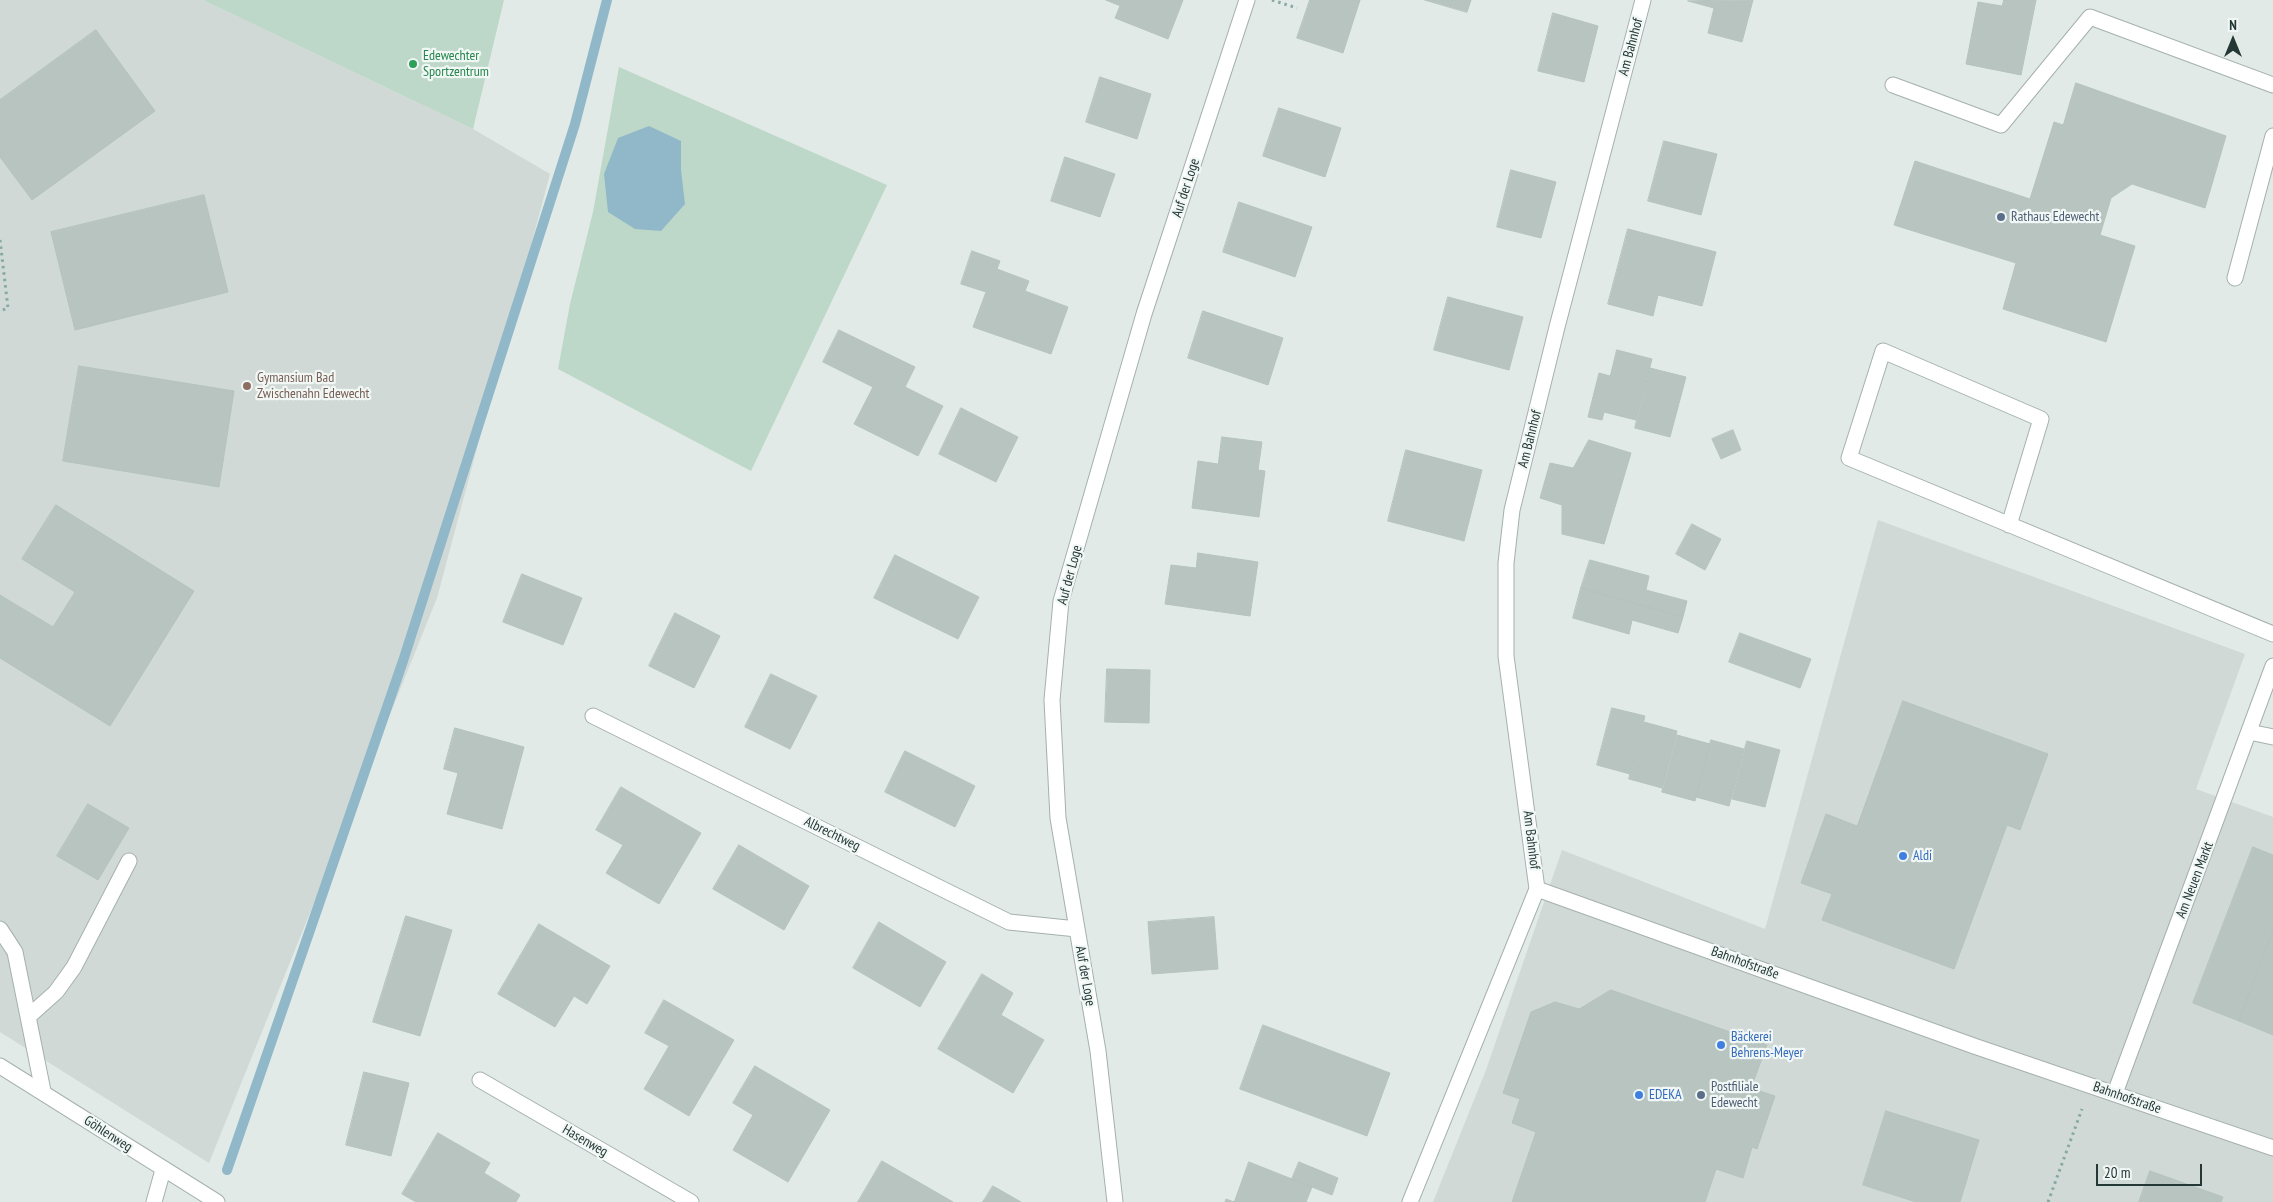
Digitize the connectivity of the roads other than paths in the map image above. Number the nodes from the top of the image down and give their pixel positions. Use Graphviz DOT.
graph roads {
  1 [pos="1248,0"];
  2 [pos="1643,0"];
  3 [pos="1893,85"];
  4 [pos="2273,85"];
  5 [pos="2273,136"];
  6 [pos="2234,278"];
  7 [pos="2009,526"];
  8 [pos="2273,634"];
  9 [pos="2273,666"];
  10 [pos="593,716"];
  11 [pos="2249,732"];
  12 [pos="2273,737"];
  13 [pos="129,861"];
  14 [pos="1537,889"];
  15 [pos="0,929"];
  16 [pos="1077,929"];
  17 [pos="28,1018"];
  18 [pos="0,1066"];
  19 [pos="480,1080"];
  20 [pos="43,1091"];
  21 [pos="2114,1093"];
  22 [pos="2273,1148"];
  23 [pos="163,1170"];
  24 [pos="154,1202"];
  25 [pos="217,1202"];
  26 [pos="691,1202"];
  27 [pos="1115,1202"];
  28 [pos="1410,1202"];
  1 -- 16 [label="street, Auf der Loge"];
  2 -- 14 [label="street, Am Bahnhof"];
  3 -- 4 [label="street"];
  5 -- 6 [label="street"];
  7 -- 7 [label="street"];
  7 -- 8 [label="street"];
  9 -- 11 [label="street, Am Neuen Markt"];
  10 -- 16 [label="street, Albrechtweg"];
  11 -- 12 [label="street"];
  11 -- 21 [label="street, Am Neuen Markt"];
  13 -- 17 [label="street"];
  14 -- 21 [label="street, Bahnhofstraße"];
  14 -- 28 [label="street"];
  15 -- 17 [label="street"];
  16 -- 27 [label="street, Auf der Loge"];
  17 -- 20 [label="street"];
  18 -- 20 [label="street, Göhlenweg"];
  19 -- 26 [label="street, Hasenweg"];
  20 -- 23 [label="street, Göhlenweg"];
  21 -- 22 [label="street, Bahnhofstraße"];
  23 -- 24 [label="street"];
  23 -- 25 [label="street, Göhlenweg"];
}
